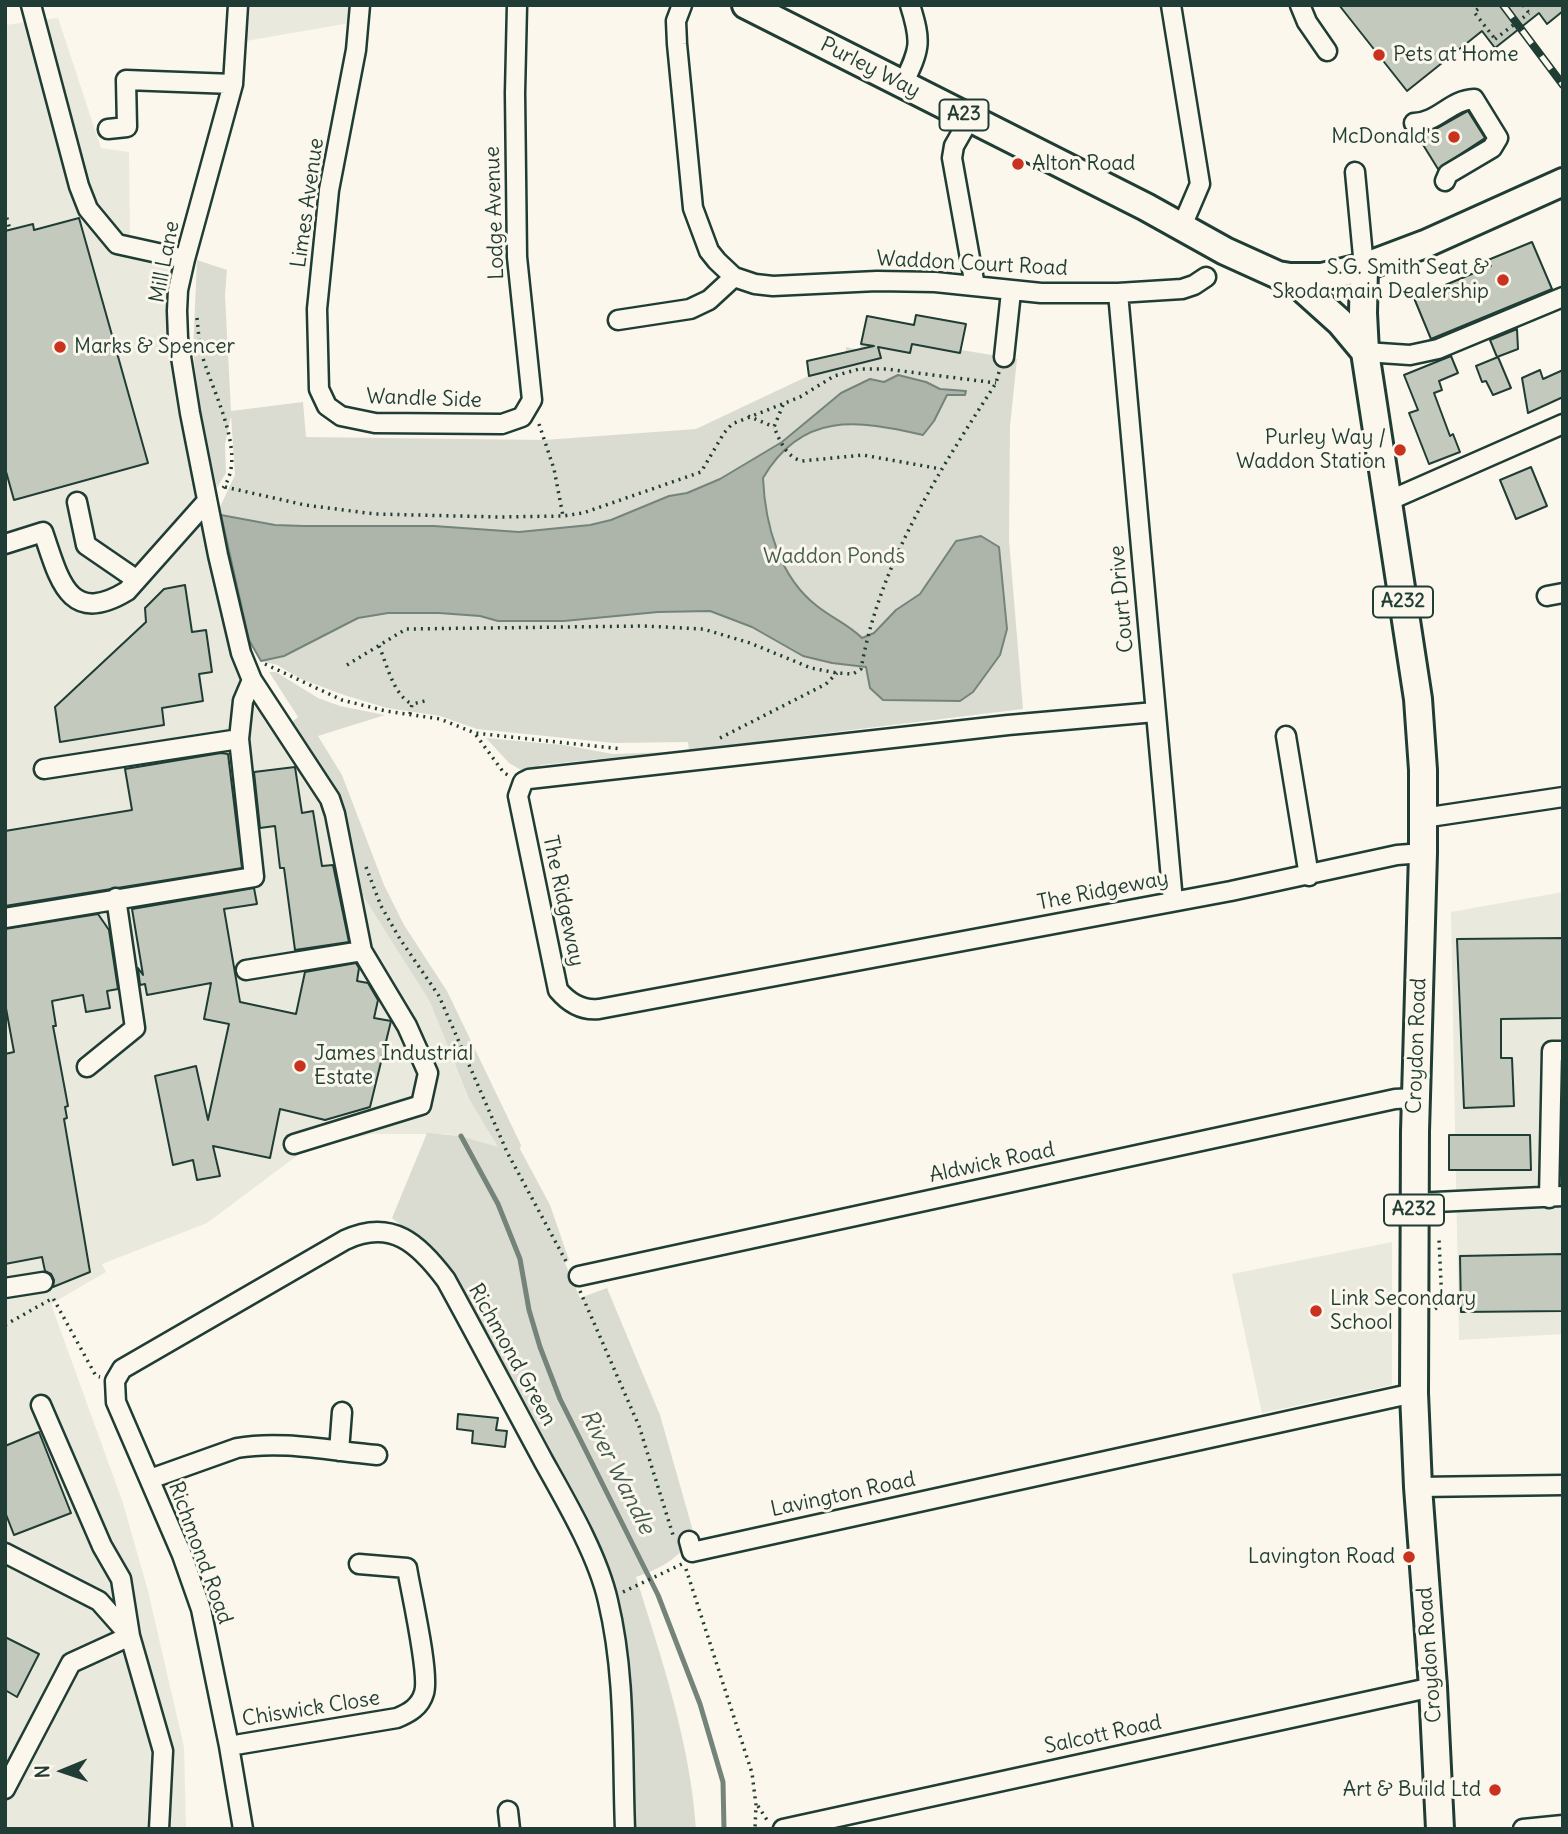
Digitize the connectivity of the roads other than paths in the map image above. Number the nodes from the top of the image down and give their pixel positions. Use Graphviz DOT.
graph roads {
  1 [pos="31,5"];
  2 [pos="239,5"];
  3 [pos="360,5"];
  4 [pos="517,5"];
  5 [pos="682,5"];
  6 [pos="746,5"];
  7 [pos="910,5"];
  8 [pos="1171,5"];
  9 [pos="1300,5"];
  10 [pos="1327,51"];
  11 [pos="233,84"];
  12 [pos="903,84"];
  13 [pos="970,118"];
  14 [pos="1414,123"];
  15 [pos="107,129"];
  16 [pos="1355,172"];
  17 [pos="1445,181"];
  18 [pos="1563,181"];
  19 [pos="1182,226"];
  20 [pos="185,259"];
  21 [pos="1364,267"];
  22 [pos="734,276"];
  23 [pos="1206,277"];
  24 [pos="1290,277"];
  25 [pos="975,286"];
  26 [pos="1012,292"];
  27 [pos="1118,293"];
  28 [pos="1563,297"];
  29 [pos="618,320"];
  30 [pos="1366,352"];
  31 [pos="1004,356"];
  32 [pos="327,406"];
  33 [pos="522,417"];
  34 [pos="1563,424"];
  35 [pos="207,501"];
  36 [pos="1388,501"];
  37 [pos="77,502"];
  38 [pos="5,544"];
  39 [pos="137,580"];
  40 [pos="259,673"];
  41 [pos="1156,712"];
  42 [pos="1286,736"];
  43 [pos="239,739"];
  44 [pos="44,769"];
  45 [pos="1563,797"];
  46 [pos="1423,818"];
  47 [pos="1423,853"];
  48 [pos="1309,876"];
  49 [pos="116,898"];
  50 [pos="1173,901"];
  51 [pos="5,918"];
  52 [pos="362,951"];
  53 [pos="246,970"];
  54 [pos="1563,1051"];
  55 [pos="86,1067"];
  56 [pos="1415,1098"];
  57 [pos="294,1144"];
  58 [pos="1556,1197"];
  59 [pos="1414,1203"];
  60 [pos="576,1277"];
  61 [pos="43,1283"];
  62 [pos="5,1288"];
  63 [pos="115,1381"];
  64 [pos="1414,1393"];
  65 [pos="41,1405"];
  66 [pos="342,1412"];
  67 [pos="339,1451"];
  68 [pos="377,1455"];
  69 [pos="150,1479"];
  70 [pos="1563,1485"];
  71 [pos="1418,1487"];
  72 [pos="686,1546"];
  73 [pos="5,1553"];
  74 [pos="359,1564"];
  75 [pos="131,1636"];
  76 [pos="1433,1687"];
  77 [pos="229,1746"];
  78 [pos="5,1788"];
  79 [pos="1563,1825"];
  80 [pos="159,1829"];
  81 [pos="243,1829"];
  82 [pos="625,1829"];
  83 [pos="783,1829"];
  84 [pos="1440,1829"];
  85 [pos="1523,1829"];
  1 -- 20 [label="street"];
  2 -- 11 [label="street, Mill Lane"];
  3 -- 32 [label="street, Limes Avenue"];
  4 -- 33 [label="street, Lodge Avenue"];
  5 -- 22 [label="street, Waddon Court Road"];
  6 -- 12 [label="highway, Purley Way / A23"];
  7 -- 12 [label="street"];
  8 -- 19 [label="street"];
  9 -- 10 [label="street"];
  11 -- 15 [label="street"];
  11 -- 20 [label="street, Mill Lane"];
  12 -- 13 [label="highway, Purley Way / A23"];
  13 -- 19 [label="highway, Purley Way / A23"];
  13 -- 25 [label="street"];
  14 -- 17 [label="street"];
  16 -- 21 [label="street"];
  18 -- 21 [label="highway, A23"];
  19 -- 24 [label="highway, A23"];
  20 -- 35 [label="street, Mill Lane"];
  21 -- 24 [label="highway, A23"];
  21 -- 30 [label="highway, Croydon Road / A232"];
  22 -- 25 [label="street, Waddon Court Road"];
  22 -- 29 [label="street"];
  23 -- 27 [label="street, Waddon Court Road"];
  24 -- 30 [label="highway"];
  25 -- 26 [label="street, Waddon Court Road"];
  26 -- 27 [label="street, Waddon Court Road"];
  26 -- 31 [label="street"];
  27 -- 41 [label="street, Court Drive"];
  28 -- 30 [label="street"];
  30 -- 36 [label="highway, Croydon Road / A232"];
  32 -- 33 [label="street, Wandle Side"];
  34 -- 36 [label="street"];
  35 -- 39 [label="street"];
  35 -- 40 [label="street, Mill Lane"];
  36 -- 46 [label="highway, Croydon Road / A232"];
  37 -- 39 [label="street"];
  38 -- 39 [label="street"];
  40 -- 43 [label="street"];
  40 -- 52 [label="street, Mill Lane"];
  41 -- 50 [label="street, Court Drive"];
  41 -- 50 [label="street, The Ridgeway"];
  42 -- 48 [label="street"];
  43 -- 44 [label="street"];
  43 -- 49 [label="street"];
  45 -- 46 [label="street"];
  46 -- 47 [label="highway, Croydon Road / A232"];
  47 -- 48 [label="street, The Ridgeway"];
  47 -- 56 [label="highway, Croydon Road / A232"];
  48 -- 50 [label="street, The Ridgeway"];
  49 -- 51 [label="street"];
  49 -- 55 [label="street"];
  52 -- 53 [label="street"];
  52 -- 57 [label="street, Mill Lane"];
  54 -- 58 [label="street"];
  56 -- 59 [label="highway, Croydon Road / A232"];
  56 -- 60 [label="street, Aldwick Road"];
  58 -- 59 [label="street"];
  59 -- 64 [label="highway, Croydon Road / A232"];
  61 -- 62 [label="street"];
  63 -- 69 [label="street, Richmond Road"];
  63 -- 82 [label="street, Richmond Green"];
  64 -- 71 [label="highway, Croydon Road / A232"];
  64 -- 72 [label="street, Lavington Road"];
  65 -- 75 [label="street"];
  66 -- 67 [label="street"];
  67 -- 68 [label="street"];
  67 -- 69 [label="street"];
  69 -- 77 [label="street, Richmond Road"];
  70 -- 71 [label="street"];
  71 -- 76 [label="highway, Croydon Road / A232"];
  73 -- 75 [label="street"];
  74 -- 77 [label="street, Chiswick Close"];
  75 -- 78 [label="street"];
  75 -- 80 [label="street"];
  76 -- 83 [label="street, Salcott Road"];
  76 -- 84 [label="highway, Croydon Road / A232"];
  77 -- 81 [label="street, Richmond Road"];
  79 -- 85 [label="street"];
}
